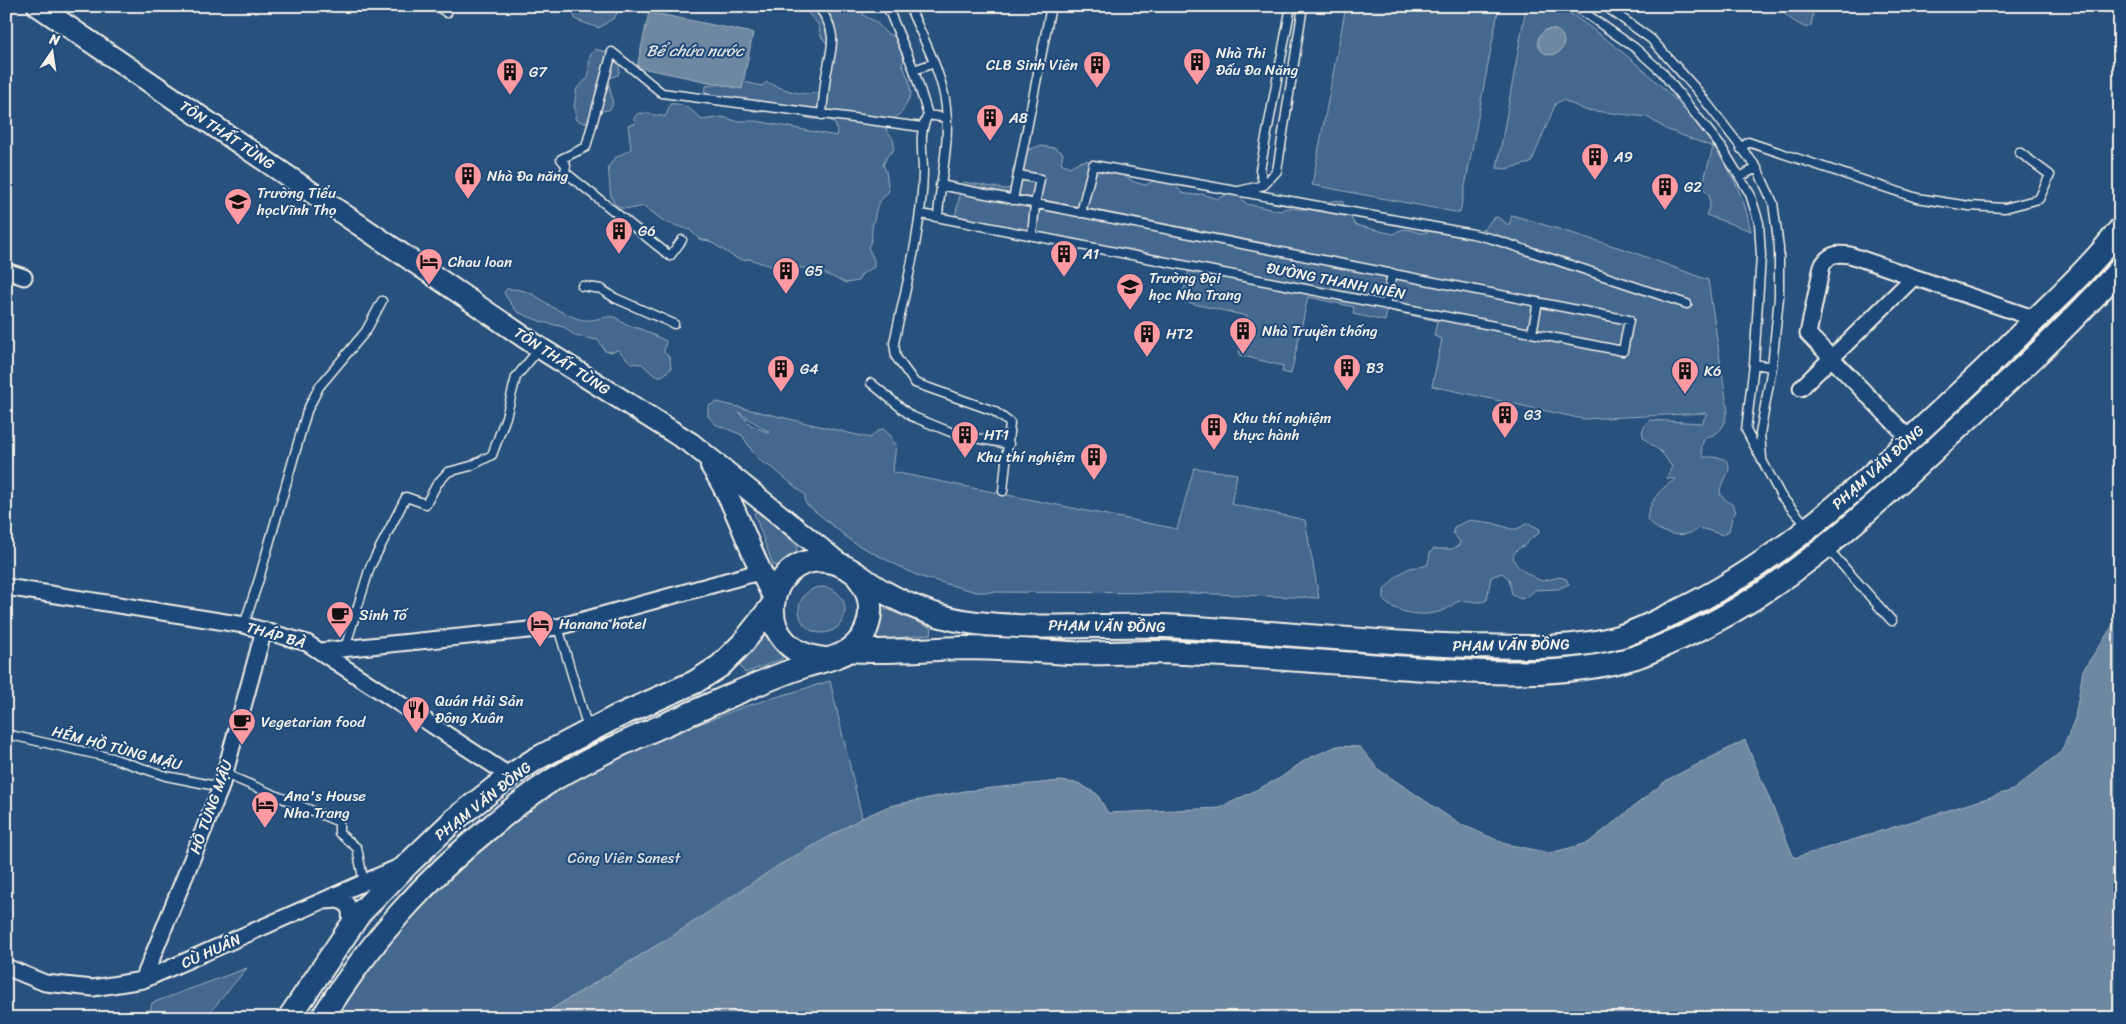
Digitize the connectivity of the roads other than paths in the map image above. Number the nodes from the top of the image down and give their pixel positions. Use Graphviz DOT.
graph roads {
  1 [pos="38,6"];
  2 [pos="437,6"];
  3 [pos="818,6"];
  4 [pos="887,6"];
  5 [pos="909,6"];
  6 [pos="1051,6"];
  7 [pos="1291,6"];
  8 [pos="1303,6"];
  9 [pos="1575,6"];
  10 [pos="1605,6"];
  11 [pos="447,13"];
  12 [pos="1618,15"];
  13 [pos="1609,28"];
  14 [pos="934,63"];
  15 [pos="1281,68"];
  16 [pos="914,70"];
  17 [pos="1293,71"];
  18 [pos="1696,90"];
  19 [pos="1684,100"];
  20 [pos="822,115"];
  21 [pos="928,115"];
  22 [pos="947,118"];
  23 [pos="922,127"];
  24 [pos="1741,149"];
  25 [pos="2019,152"];
  26 [pos="1757,168"];
  27 [pos="1019,175"];
  28 [pos="1741,176"];
  29 [pos="940,185"];
  30 [pos="1264,185"];
  31 [pos="1237,191"];
  32 [pos="1013,200"];
  33 [pos="1035,204"];
  34 [pos="1081,213"];
  35 [pos="921,214"];
  36 [pos="938,217"];
  37 [pos="2120,229"];
  38 [pos="1032,236"];
  39 [pos="682,240"];
  40 [pos="2120,269"];
  41 [pos="6,271"];
  42 [pos="1392,273"];
  43 [pos="1914,277"];
  44 [pos="24,278"];
  45 [pos="582,286"];
  46 [pos="382,302"];
  47 [pos="1538,302"];
  48 [pos="1687,304"];
  49 [pos="1386,305"];
  50 [pos="2036,319"];
  51 [pos="674,324"];
  52 [pos="1532,333"];
  53 [pos="540,348"];
  54 [pos="1831,358"];
  55 [pos="1754,364"];
  56 [pos="1772,367"];
  57 [pos="871,383"];
  58 [pos="1801,388"];
  59 [pos="1910,439"];
  60 [pos="692,444"];
  61 [pos="1009,444"];
  62 [pos="1762,462"];
  63 [pos="1003,492"];
  64 [pos="1809,528"];
  65 [pos="1826,548"];
  66 [pos="847,568"];
  67 [pos="759,572"];
  68 [pos="6,587"];
  69 [pos="773,602"];
  70 [pos="1892,621"];
  71 [pos="244,625"];
  72 [pos="558,627"];
  73 [pos="264,630"];
  74 [pos="345,648"];
  75 [pos="849,650"];
  76 [pos="321,651"];
  77 [pos="1072,653"];
  78 [pos="825,658"];
  79 [pos="693,713"];
  80 [pos="589,731"];
  81 [pos="6,734"];
  82 [pos="510,776"];
  83 [pos="223,781"];
  84 [pos="408,864"];
  85 [pos="364,883"];
  86 [pos="322,902"];
  87 [pos="351,926"];
  88 [pos="6,967"];
  89 [pos="143,980"];
  90 [pos="289,1018"];
  91 [pos="322,1018"];
  1 -- 53 [label="main road, TÔN THẤT TÙNG"];
  2 -- 11 [label="lane"];
  3 -- 20 [label="lane"];
  4 -- 16 [label="lane"];
  5 -- 14 [label="lane"];
  6 -- 27 [label="lane"];
  7 -- 15 [label="lane"];
  8 -- 17 [label="lane"];
  9 -- 13 [label="lane"];
  10 -- 12 [label="lane"];
  12 -- 13 [label="lane"];
  12 -- 18 [label="lane"];
  13 -- 19 [label="lane"];
  14 -- 16 [label="lane"];
  14 -- 22 [label="lane"];
  15 -- 17 [label="lane"];
  15 -- 30 [label="lane"];
  16 -- 21 [label="lane"];
  17 -- 30 [label="lane"];
  18 -- 19 [label="lane"];
  18 -- 24 [label="lane"];
  19 -- 28 [label="lane"];
  20 -- 23 [label="lane"];
  20 -- 39 [label="lane"];
  21 -- 22 [label="lane"];
  21 -- 23 [label="lane"];
  22 -- 29 [label="lane"];
  23 -- 35 [label="lane"];
  24 -- 25 [label="lane"];
  24 -- 26 [label="lane"];
  26 -- 28 [label="lane"];
  26 -- 56 [label="lane"];
  27 -- 32 [label="lane"];
  27 -- 33 [label="lane"];
  28 -- 55 [label="lane"];
  29 -- 32 [label="lane, ĐƯỜNG THANH NIÊN"];
  29 -- 36 [label="lane"];
  30 -- 31 [label="lane"];
  31 -- 34 [label="lane"];
  31 -- 48 [label="lane"];
  32 -- 33 [label="lane, ĐƯỜNG THANH NIÊN"];
  33 -- 34 [label="lane, ĐƯỜNG THANH NIÊN"];
  33 -- 38 [label="lane"];
  34 -- 42 [label="lane, ĐƯỜNG THANH NIÊN"];
  35 -- 36 [label="lane, ĐƯỜNG THANH NIÊN"];
  35 -- 61 [label="lane"];
  36 -- 38 [label="lane, ĐƯỜNG THANH NIÊN"];
  37 -- 50 [label="main road, PHẠM VĂN ĐỒNG"];
  38 -- 49 [label="lane, ĐƯỜNG THANH NIÊN"];
  40 -- 65 [label="main road, PHẠM VĂN ĐỒNG"];
  41 -- 44 [label="street"];
  42 -- 47 [label="lane, ĐƯỜNG THANH NIÊN"];
  42 -- 49 [label="lane"];
  43 -- 50 [label="street"];
  43 -- 54 [label="street"];
  43 -- 54 [label="street"];
  45 -- 51 [label="lane"];
  46 -- 71 [label="lane"];
  47 -- 52 [label="lane"];
  47 -- 52 [label="lane, ĐƯỜNG THANH NIÊN"];
  49 -- 52 [label="lane, ĐƯỜNG THANH NIÊN"];
  50 -- 59 [label="main road, PHẠM VĂN ĐỒNG"];
  53 -- 60 [label="main road, TÔN THẤT TÙNG"];
  53 -- 74 [label="lane"];
  54 -- 58 [label="street"];
  54 -- 59 [label="street"];
  55 -- 56 [label="lane"];
  55 -- 62 [label="lane"];
  56 -- 62 [label="lane"];
  57 -- 61 [label="lane"];
  59 -- 64 [label="main road, PHẠM VĂN ĐỒNG"];
  60 -- 66 [label="main road, TÔN THẤT TÙNG"];
  60 -- 67 [label="main road, TÔN THẤT TÙNG"];
  61 -- 63 [label="lane"];
  62 -- 64 [label="lane"];
  64 -- 65 [label="main road"];
  64 -- 66 [label="main road, PHẠM VĂN ĐỒNG"];
  65 -- 70 [label="lane"];
  65 -- 77 [label="main road, PHẠM VĂN ĐỒNG"];
  66 -- 69 [label="main road, PHẠM VĂN ĐỒNG"];
  66 -- 75 [label="main road"];
  67 -- 69 [label="main road, TÔN THẤT TÙNG"];
  67 -- 72 [label="street"];
  68 -- 71 [label="street, THÁP BÀ"];
  69 -- 78 [label="main road, PHẠM VĂN ĐỒNG"];
  69 -- 80 [label="main road, PHẠM VĂN ĐỒNG"];
  71 -- 73 [label="street, THÁP BÀ"];
  72 -- 74 [label="street"];
  72 -- 80 [label="lane"];
  73 -- 76 [label="street, THÁP BÀ"];
  73 -- 83 [label="street, HỒ TÙNG MẬU"];
  74 -- 76 [label="street"];
  75 -- 77 [label="main road, PHẠM VĂN ĐỒNG"];
  75 -- 78 [label="main road, PHẠM VĂN ĐỒNG"];
  76 -- 82 [label="street, THÁP BÀ"];
  77 -- 79 [label="main road"];
  78 -- 79 [label="main road, PHẠM VĂN ĐỒNG"];
  79 -- 91 [label="main road, PHẠM VĂN ĐỒNG"];
  80 -- 82 [label="main road, PHẠM VĂN ĐỒNG"];
  81 -- 83 [label="lane, HẺM HỒ TÙNG MẬU"];
  82 -- 84 [label="main road, PHẠM VĂN ĐỒNG"];
  83 -- 85 [label="lane, HẺM HỒ TÙNG MẬU"];
  83 -- 89 [label="street, HỒ TÙNG MẬU"];
  84 -- 85 [label="street, CÙ HUÂN"];
  84 -- 87 [label="main road, PHẠM VĂN ĐỒNG"];
  85 -- 86 [label="street, CÙ HUÂN"];
  86 -- 87 [label="street"];
  86 -- 89 [label="street, CÙ HUÂN"];
  87 -- 90 [label="main road, PHẠM VĂN ĐỒNG"];
  88 -- 89 [label="street, CÙ HUÂN"];
}
